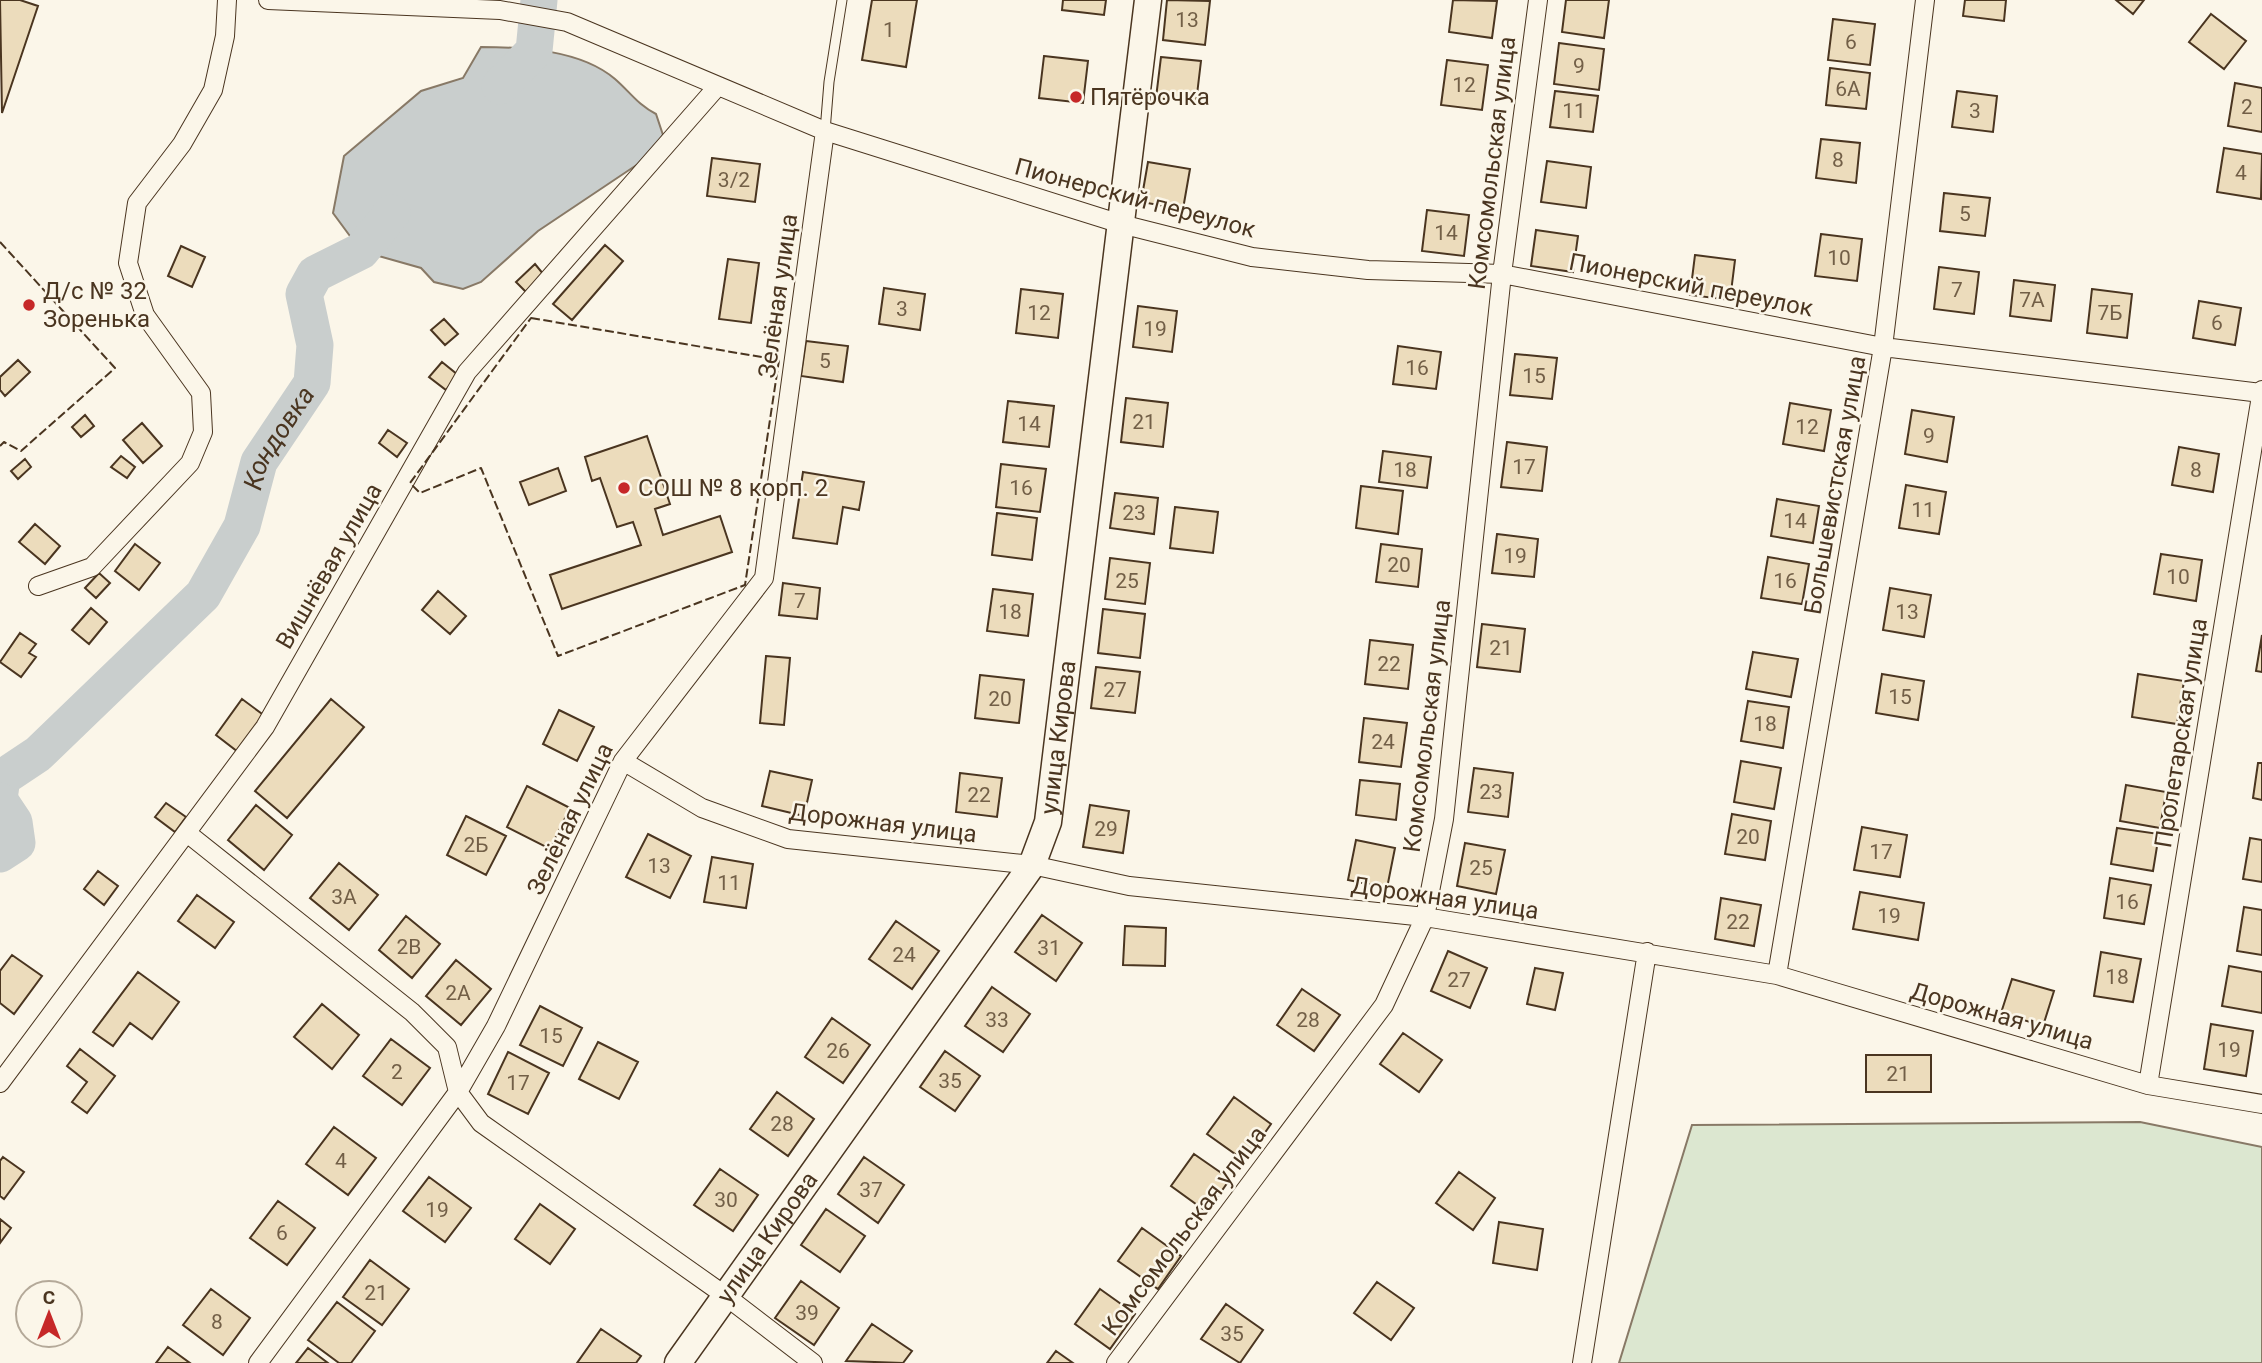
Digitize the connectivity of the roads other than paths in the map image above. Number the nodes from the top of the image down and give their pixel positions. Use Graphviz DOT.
graph roads {
  1 [pos="228,0"];
  2 [pos="268,0"];
  3 [pos="842,0"];
  4 [pos="1148,0"];
  5 [pos="1538,0"];
  6 [pos="1925,0"];
  7 [pos="717,87"];
  8 [pos="825,131"];
  9 [pos="1121,224"];
  10 [pos="1502,274"];
  11 [pos="1883,348"];
  12 [pos="2262,392"];
  13 [pos="38,586"];
  14 [pos="623,761"];
  15 [pos="187,833"];
  16 [pos="1032,865"];
  17 [pos="1425,917"];
  18 [pos="1647,952"];
  19 [pos="1777,975"];
  20 [pos="0,1083"];
  21 [pos="2148,1084"];
  22 [pos="458,1092"];
  23 [pos="2262,1104"];
  24 [pos="723,1294"];
  25 [pos="258,1363"];
  26 [pos="678,1363"];
  27 [pos="813,1363"];
  28 [pos="1116,1363"];
  29 [pos="1583,1363"];
  1 -- 13 [label="street"];
  2 -- 7 [label="street, Пионерский переулок"];
  3 -- 8 [label="lane"];
  4 -- 9 [label="street, улица Кирова"];
  5 -- 10 [label="street, Комсомольская улица"];
  6 -- 11 [label="street, Большевистская улица"];
  7 -- 8 [label="street, Пионерский переулок"];
  7 -- 15 [label="street, Вишнёвая улица"];
  8 -- 9 [label="street, Пионерский переулок"];
  8 -- 14 [label="street, Зелёная улица"];
  9 -- 10 [label="street, Пионерский переулок"];
  9 -- 16 [label="street, улица Кирова"];
  10 -- 11 [label="street, Пионерский переулок"];
  10 -- 17 [label="street, Комсомольская улица"];
  11 -- 12 [label="street, Пионерский переулок"];
  11 -- 19 [label="street, Большевистская улица"];
  12 -- 21 [label="street, Пролетарская улица"];
  14 -- 16 [label="street, Дорожная улица"];
  14 -- 22 [label="street, Зелёная улица"];
  15 -- 20 [label="street, Вишнёвая улица"];
  15 -- 22 [label="street"];
  16 -- 17 [label="street, Дорожная улица"];
  16 -- 24 [label="street, улица Кирова"];
  17 -- 18 [label="street, Дорожная улица"];
  17 -- 28 [label="street, Комсомольская улица"];
  18 -- 19 [label="street, Дорожная улица"];
  18 -- 29 [label="street"];
  19 -- 21 [label="street, Дорожная улица"];
  21 -- 23 [label="street, Дорожная улица"];
  22 -- 24 [label="street"];
  22 -- 25 [label="street, Зелёная улица"];
  24 -- 26 [label="street, улица Кирова"];
  24 -- 27 [label="street"];
}
